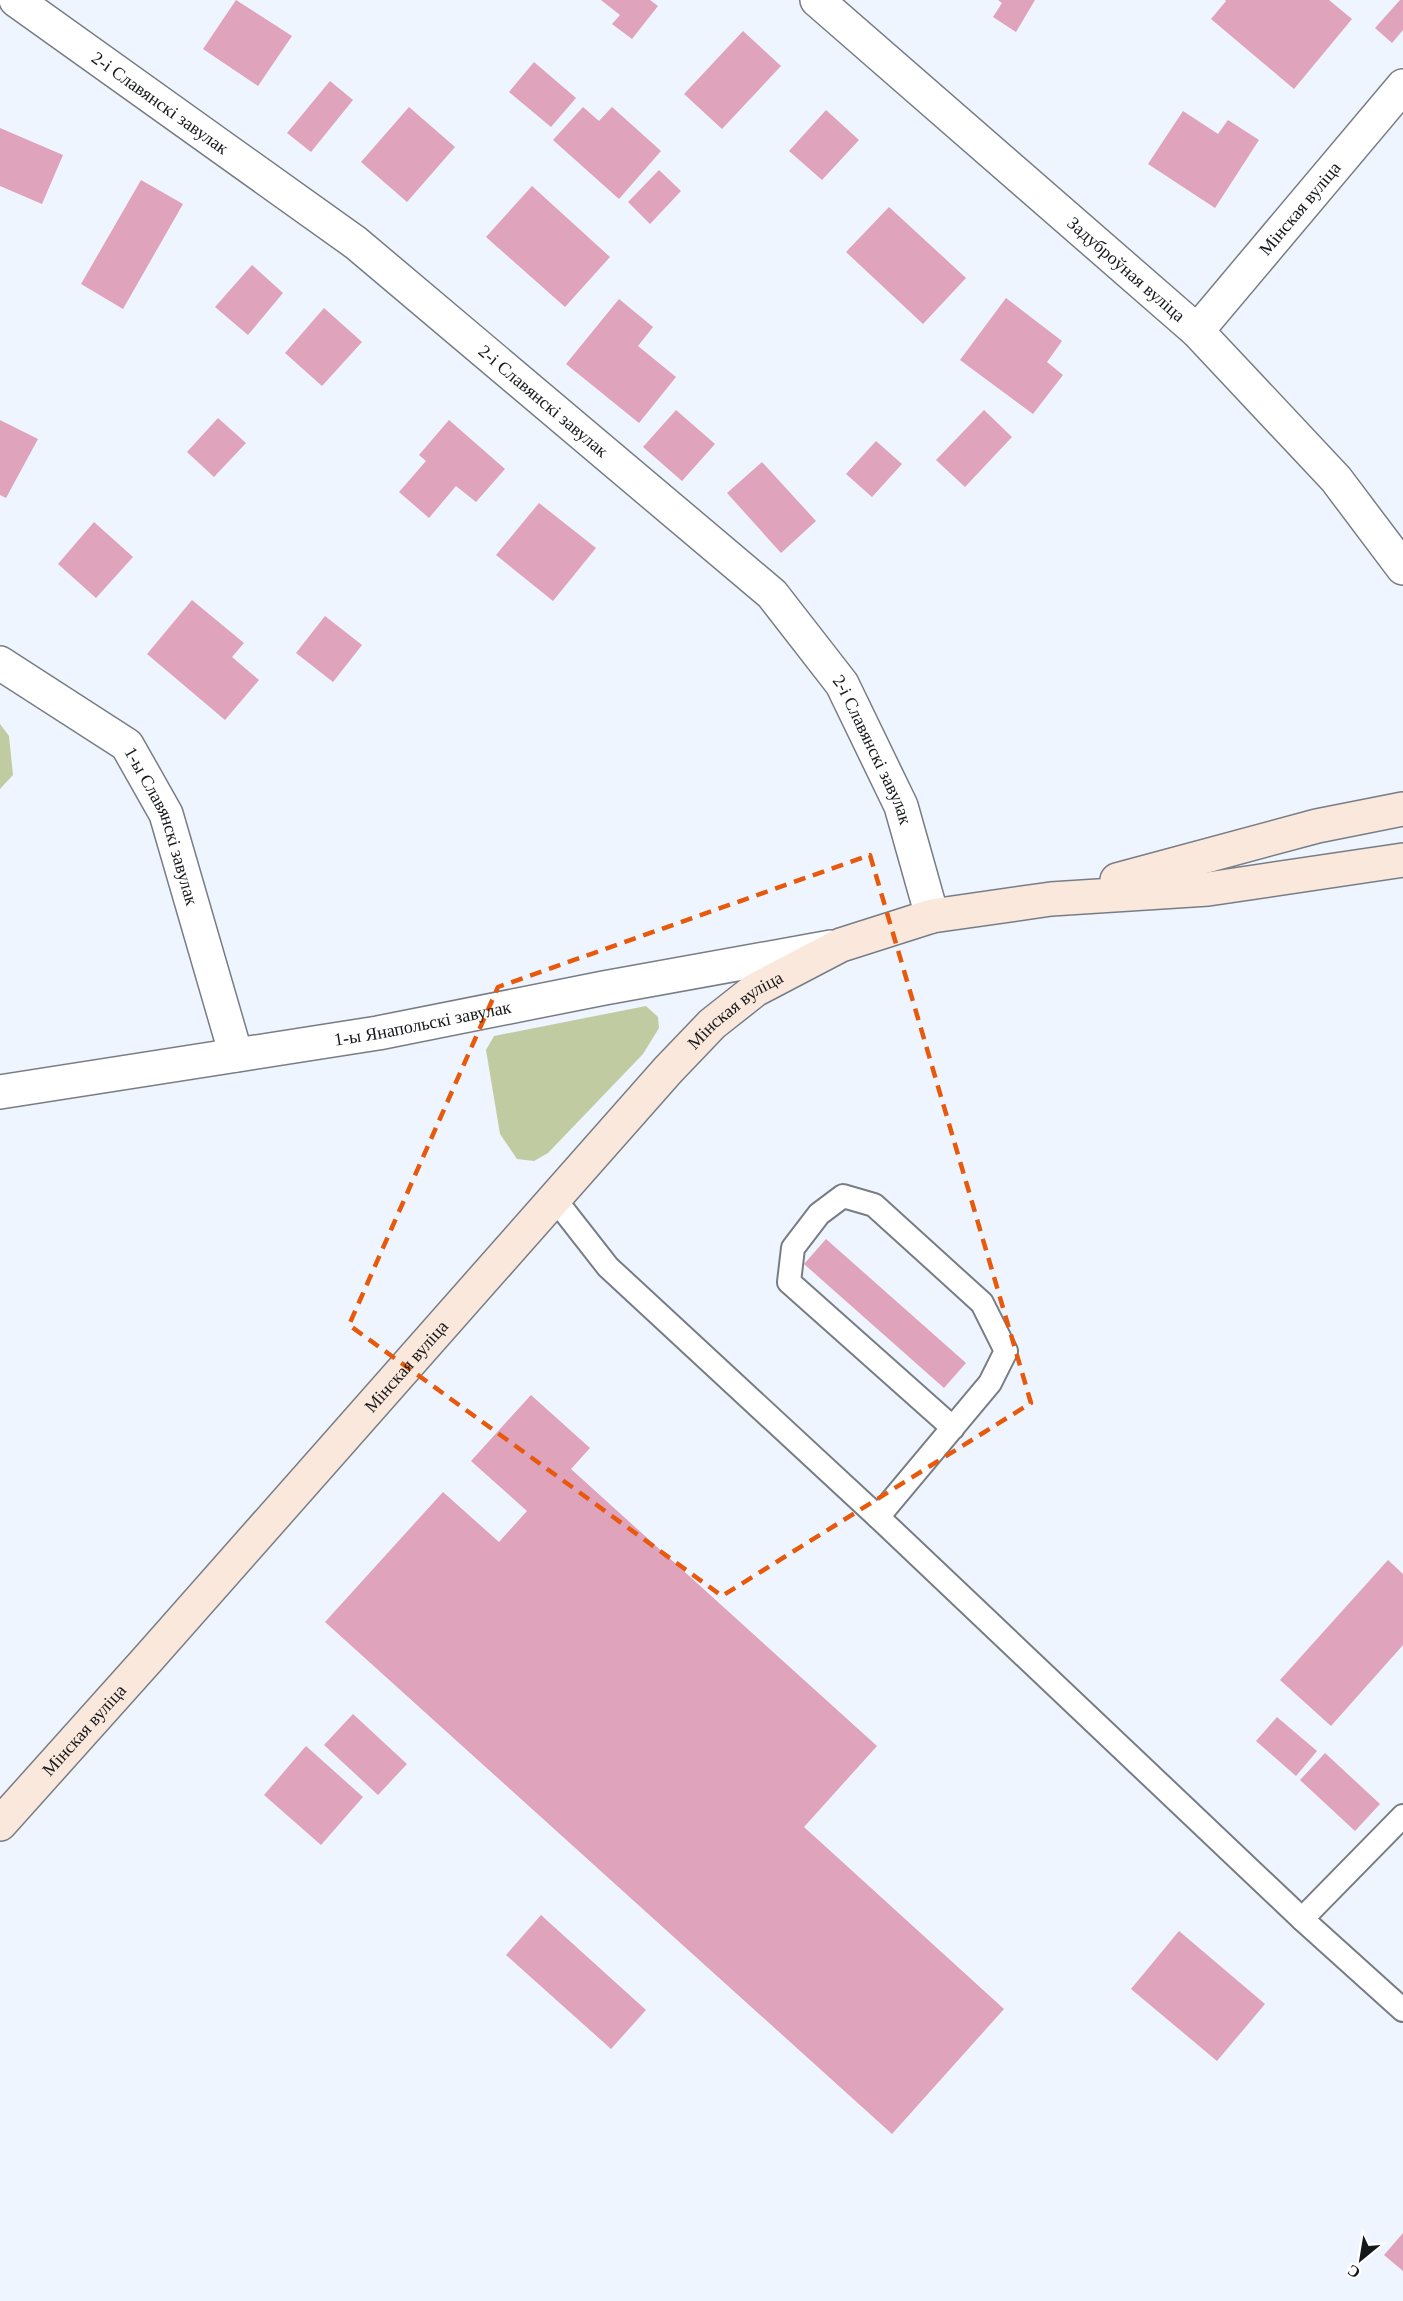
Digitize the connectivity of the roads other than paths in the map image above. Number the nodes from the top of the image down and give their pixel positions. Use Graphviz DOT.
graph roads {
  1 [pos="16,0"];
  2 [pos="817,0"];
  3 [pos="1403,86"];
  4 [pos="1197,331"];
  5 [pos="1403,567"];
  6 [pos="0,663"];
  7 [pos="1403,809"];
  8 [pos="1403,860"];
  9 [pos="1051,898"];
  10 [pos="932,916"];
  11 [pos="841,945"];
  12 [pos="236,1055"];
  13 [pos="0,1092"];
  14 [pos="554,1198"];
  15 [pos="953,1428"];
  16 [pos="878,1517"];
  17 [pos="1403,1816"];
  18 [pos="0,1824"];
  19 [pos="1302,1919"];
  20 [pos="1403,2010"];
  1 -- 10 [label="street, 2-і Славянскі завулак"];
  2 -- 4 [label="street, Задуброўная вуліца"];
  3 -- 4 [label="street, Мінская вуліца"];
  4 -- 5 [label="street, Задуброўная вуліца"];
  6 -- 12 [label="street, 1-ы Славянскі завулак"];
  7 -- 9 [label="main road"];
  8 -- 9 [label="main road"];
  9 -- 10 [label="main road, Мінская вуліца"];
  10 -- 11 [label="main road, Мінская вуліца"];
  11 -- 12 [label="street, 1-ы Янапольскі завулак"];
  11 -- 14 [label="main road, Мінская вуліца"];
  12 -- 13 [label="street, 1-ы Янапольскі завулак"];
  14 -- 16 [label="lane"];
  14 -- 18 [label="main road, Мінская вуліца"];
  15 -- 15 [label="lane"];
  15 -- 16 [label="lane"];
  16 -- 19 [label="lane"];
  17 -- 19 [label="lane"];
  19 -- 20 [label="lane"];
}
